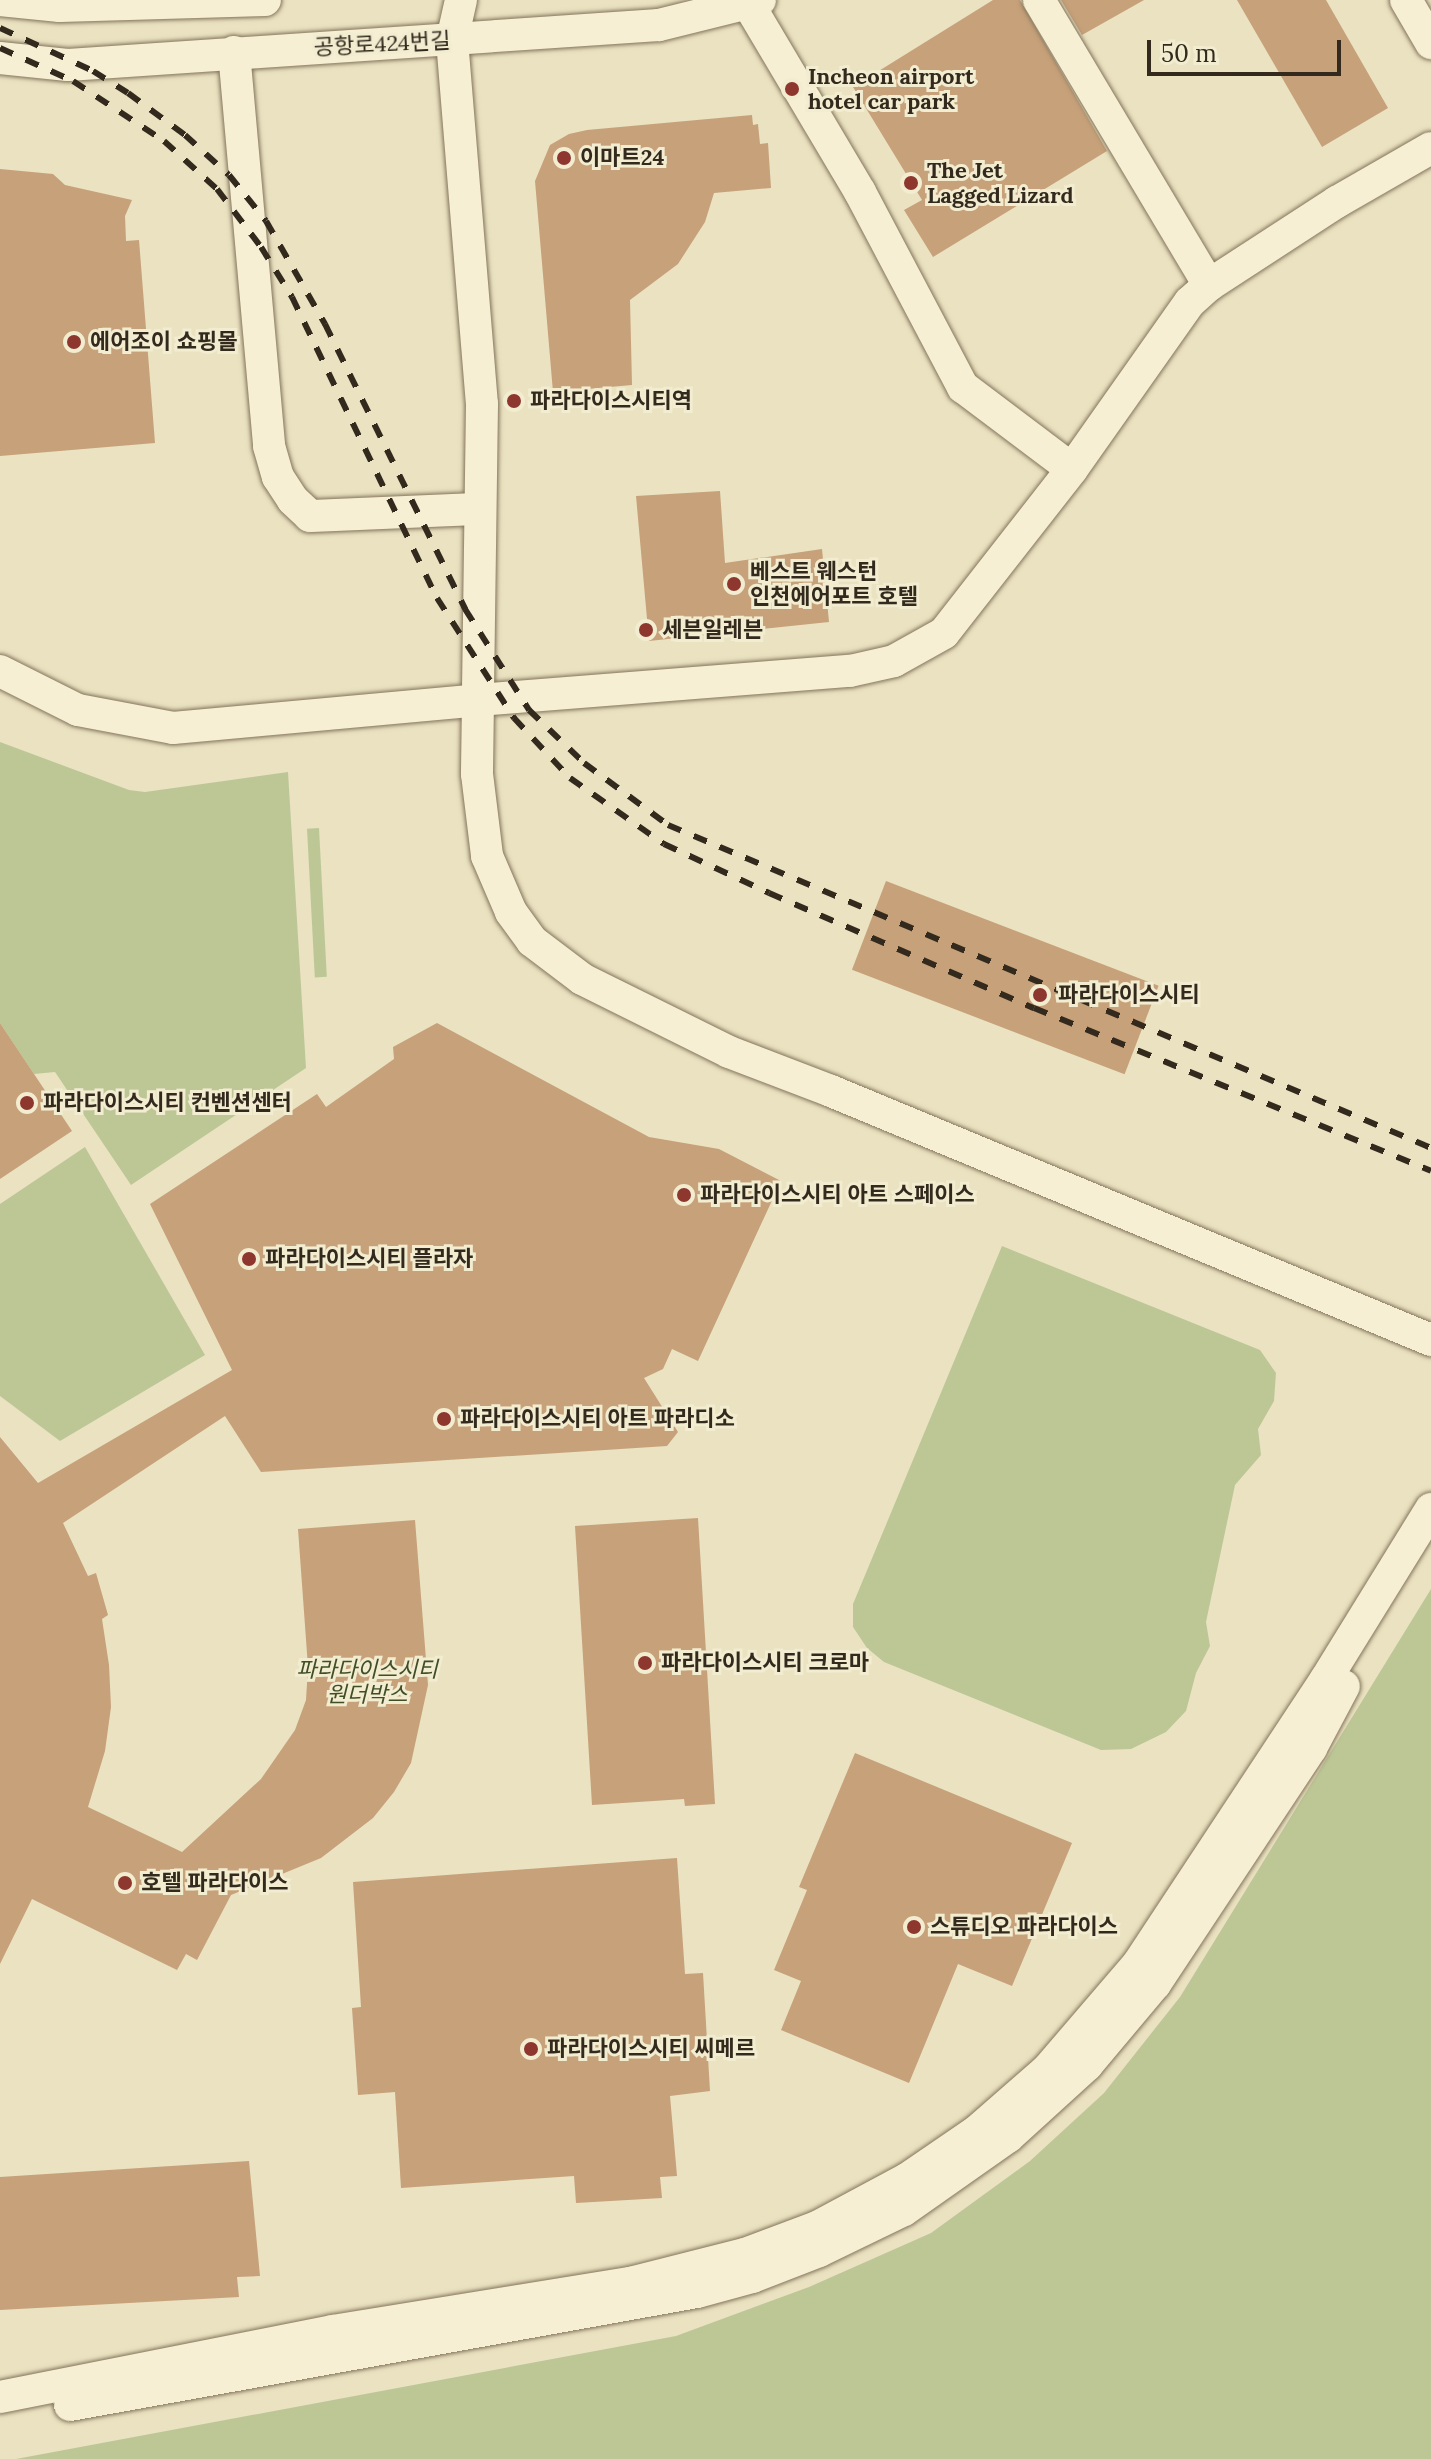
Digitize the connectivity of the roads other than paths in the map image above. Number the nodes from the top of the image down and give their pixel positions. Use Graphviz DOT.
graph roads {
  1 [pos="0,0"];
  2 [pos="265,0"];
  3 [pos="461,0"];
  4 [pos="1039,0"];
  5 [pos="1406,0"];
  6 [pos="755,3"];
  7 [pos="452,40"];
  8 [pos="1431,43"];
  9 [pos="234,52"];
  10 [pos="0,58"];
  11 [pos="1431,148"];
  12 [pos="1209,285"];
  13 [pos="1072,469"];
  14 [pos="478,509"];
  15 [pos="0,671"];
  16 [pos="478,700"];
  17 [pos="1431,1340"];
  18 [pos="1431,1509"];
  19 [pos="1431,1543"];
  20 [pos="0,2397"];
  21 [pos="0,2418"];
  1 -- 2 [label="street"];
  3 -- 7 [label="street"];
  4 -- 12 [label="street"];
  5 -- 8 [label="street"];
  6 -- 7 [label="street, 공항로424번길"];
  6 -- 13 [label="street"];
  7 -- 9 [label="street, 공항로424번길"];
  7 -- 14 [label="street"];
  9 -- 10 [label="street, 공항로424번길"];
  9 -- 14 [label="street"];
  11 -- 12 [label="street"];
  12 -- 13 [label="street"];
  13 -- 16 [label="street"];
  14 -- 16 [label="street"];
  15 -- 16 [label="street"];
  16 -- 17 [label="street"];
  18 -- 20 [label="street"];
  19 -- 21 [label="street"];
}
